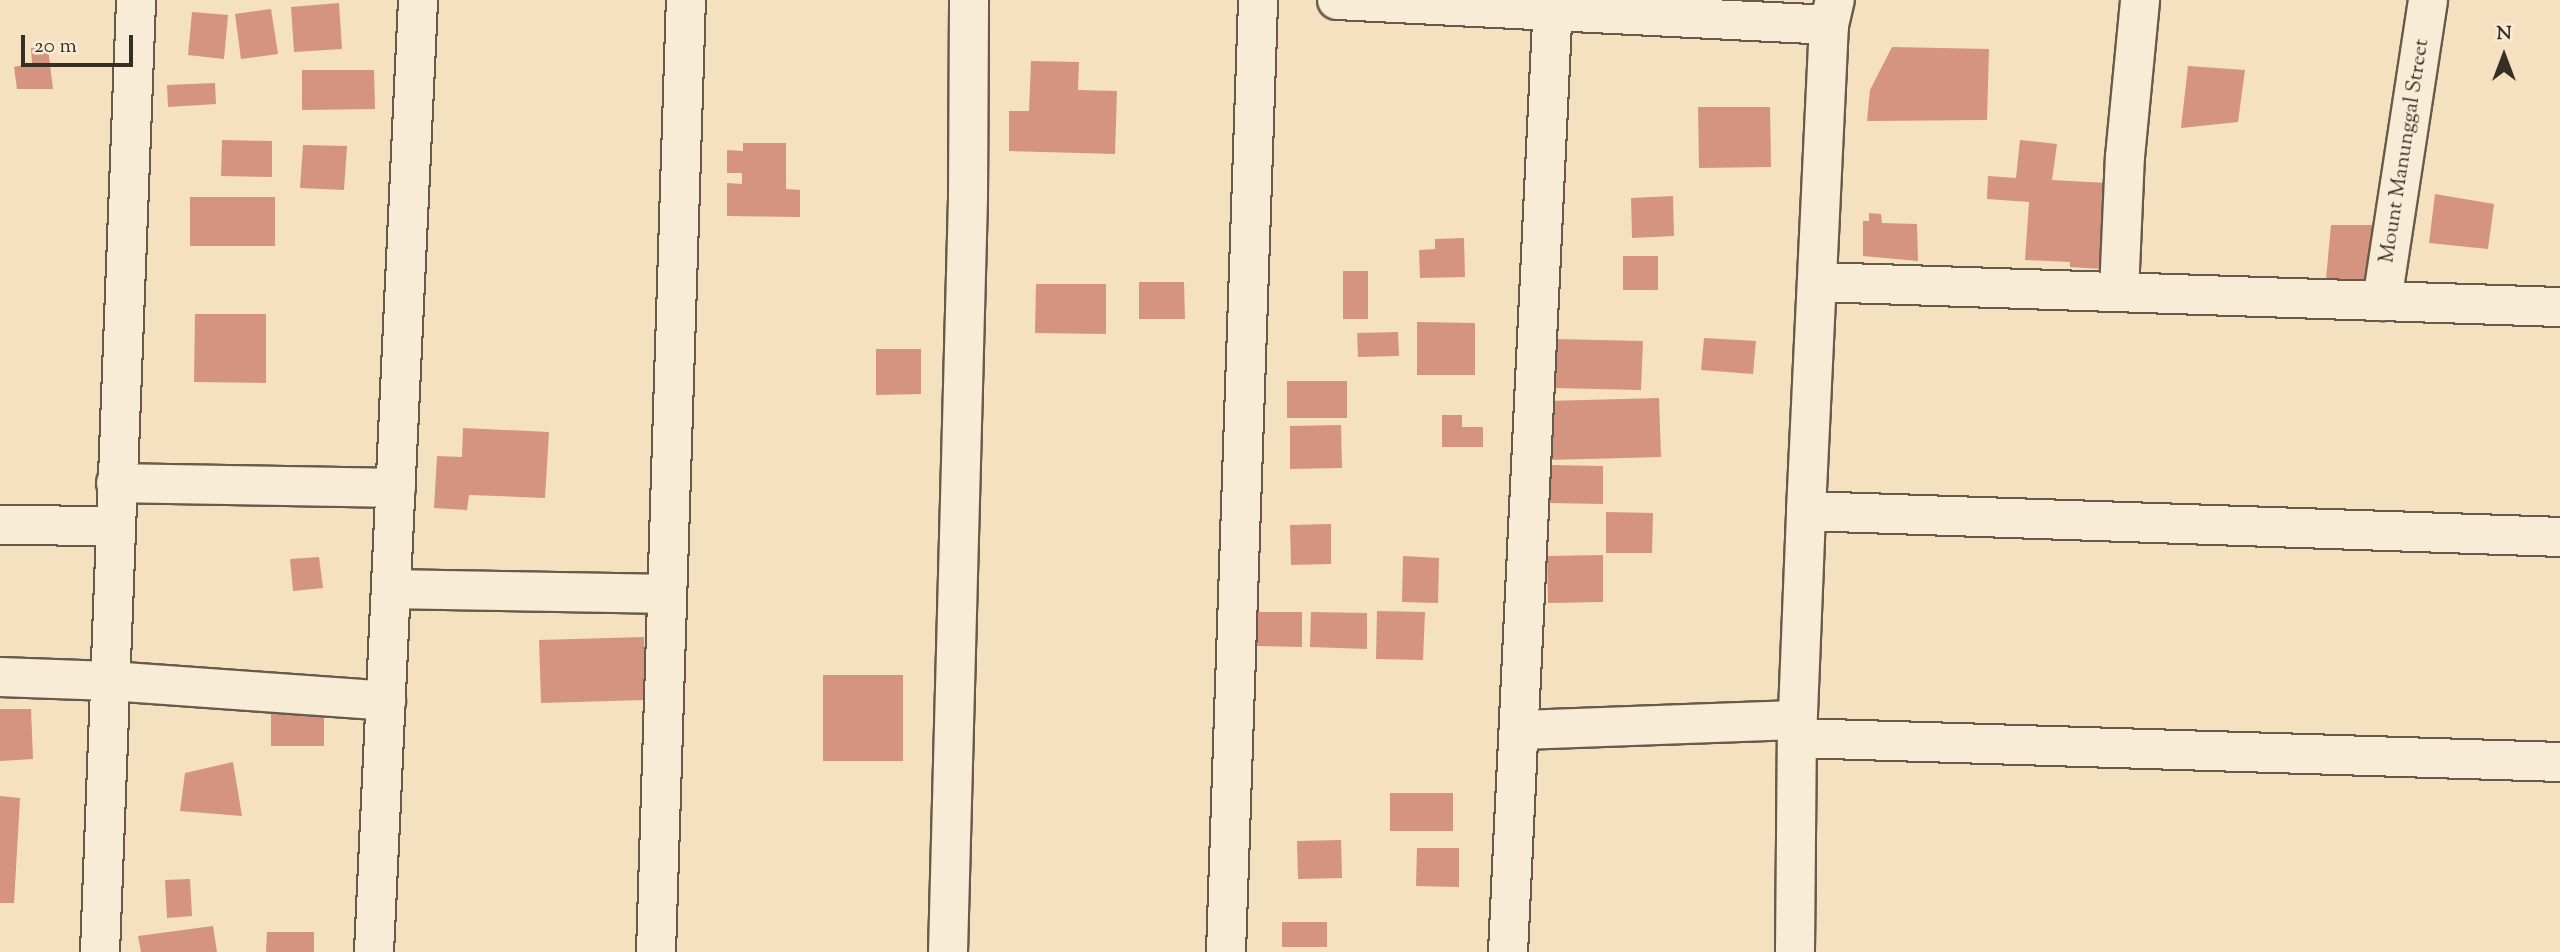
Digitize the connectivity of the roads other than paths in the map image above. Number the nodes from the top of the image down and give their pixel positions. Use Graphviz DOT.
graph roads {
  1 [pos="136,0"];
  2 [pos="418,0"];
  3 [pos="686,0"];
  4 [pos="969,0"];
  5 [pos="1258,0"];
  6 [pos="1337,0"];
  7 [pos="2140,0"];
  8 [pos="2428,0"];
  9 [pos="1552,5"];
  10 [pos="1832,12"];
  11 [pos="1817,282"];
  12 [pos="2119,292"];
  13 [pos="2382,301"];
  14 [pos="2560,307"];
  15 [pos="116,483"];
  16 [pos="396,488"];
  17 [pos="1805,511"];
  18 [pos="0,525"];
  19 [pos="116,526"];
  20 [pos="2560,537"];
  21 [pos="392,589"];
  22 [pos="667,594"];
  23 [pos="0,677"];
  24 [pos="110,681"];
  25 [pos="386,701"];
  26 [pos="1797,729"];
  27 [pos="1520,730"];
  28 [pos="2560,762"];
  29 [pos="100,952"];
  30 [pos="374,952"];
  31 [pos="656,952"];
  32 [pos="948,952"];
  33 [pos="1226,952"];
  34 [pos="1508,952"];
  35 [pos="1795,952"];
  1 -- 15 [label="street"];
  2 -- 16 [label="street"];
  3 -- 22 [label="street"];
  4 -- 32 [label="street"];
  5 -- 33 [label="street"];
  6 -- 9 [label="street"];
  7 -- 12 [label="street"];
  8 -- 13 [label="street, Mount Manunggal Street"];
  9 -- 10 [label="street"];
  9 -- 27 [label="street"];
  10 -- 11 [label="street"];
  11 -- 12 [label="street"];
  11 -- 17 [label="street"];
  12 -- 13 [label="street"];
  13 -- 14 [label="street"];
  15 -- 16 [label="street"];
  15 -- 19 [label="street"];
  16 -- 21 [label="street"];
  17 -- 20 [label="street"];
  17 -- 26 [label="street"];
  18 -- 19 [label="street"];
  19 -- 24 [label="street"];
  21 -- 22 [label="street"];
  21 -- 25 [label="street"];
  22 -- 31 [label="street"];
  23 -- 24 [label="street"];
  24 -- 25 [label="street"];
  24 -- 29 [label="street"];
  25 -- 30 [label="street"];
  26 -- 27 [label="street"];
  26 -- 28 [label="street"];
  26 -- 35 [label="street"];
  27 -- 34 [label="street"];
}
